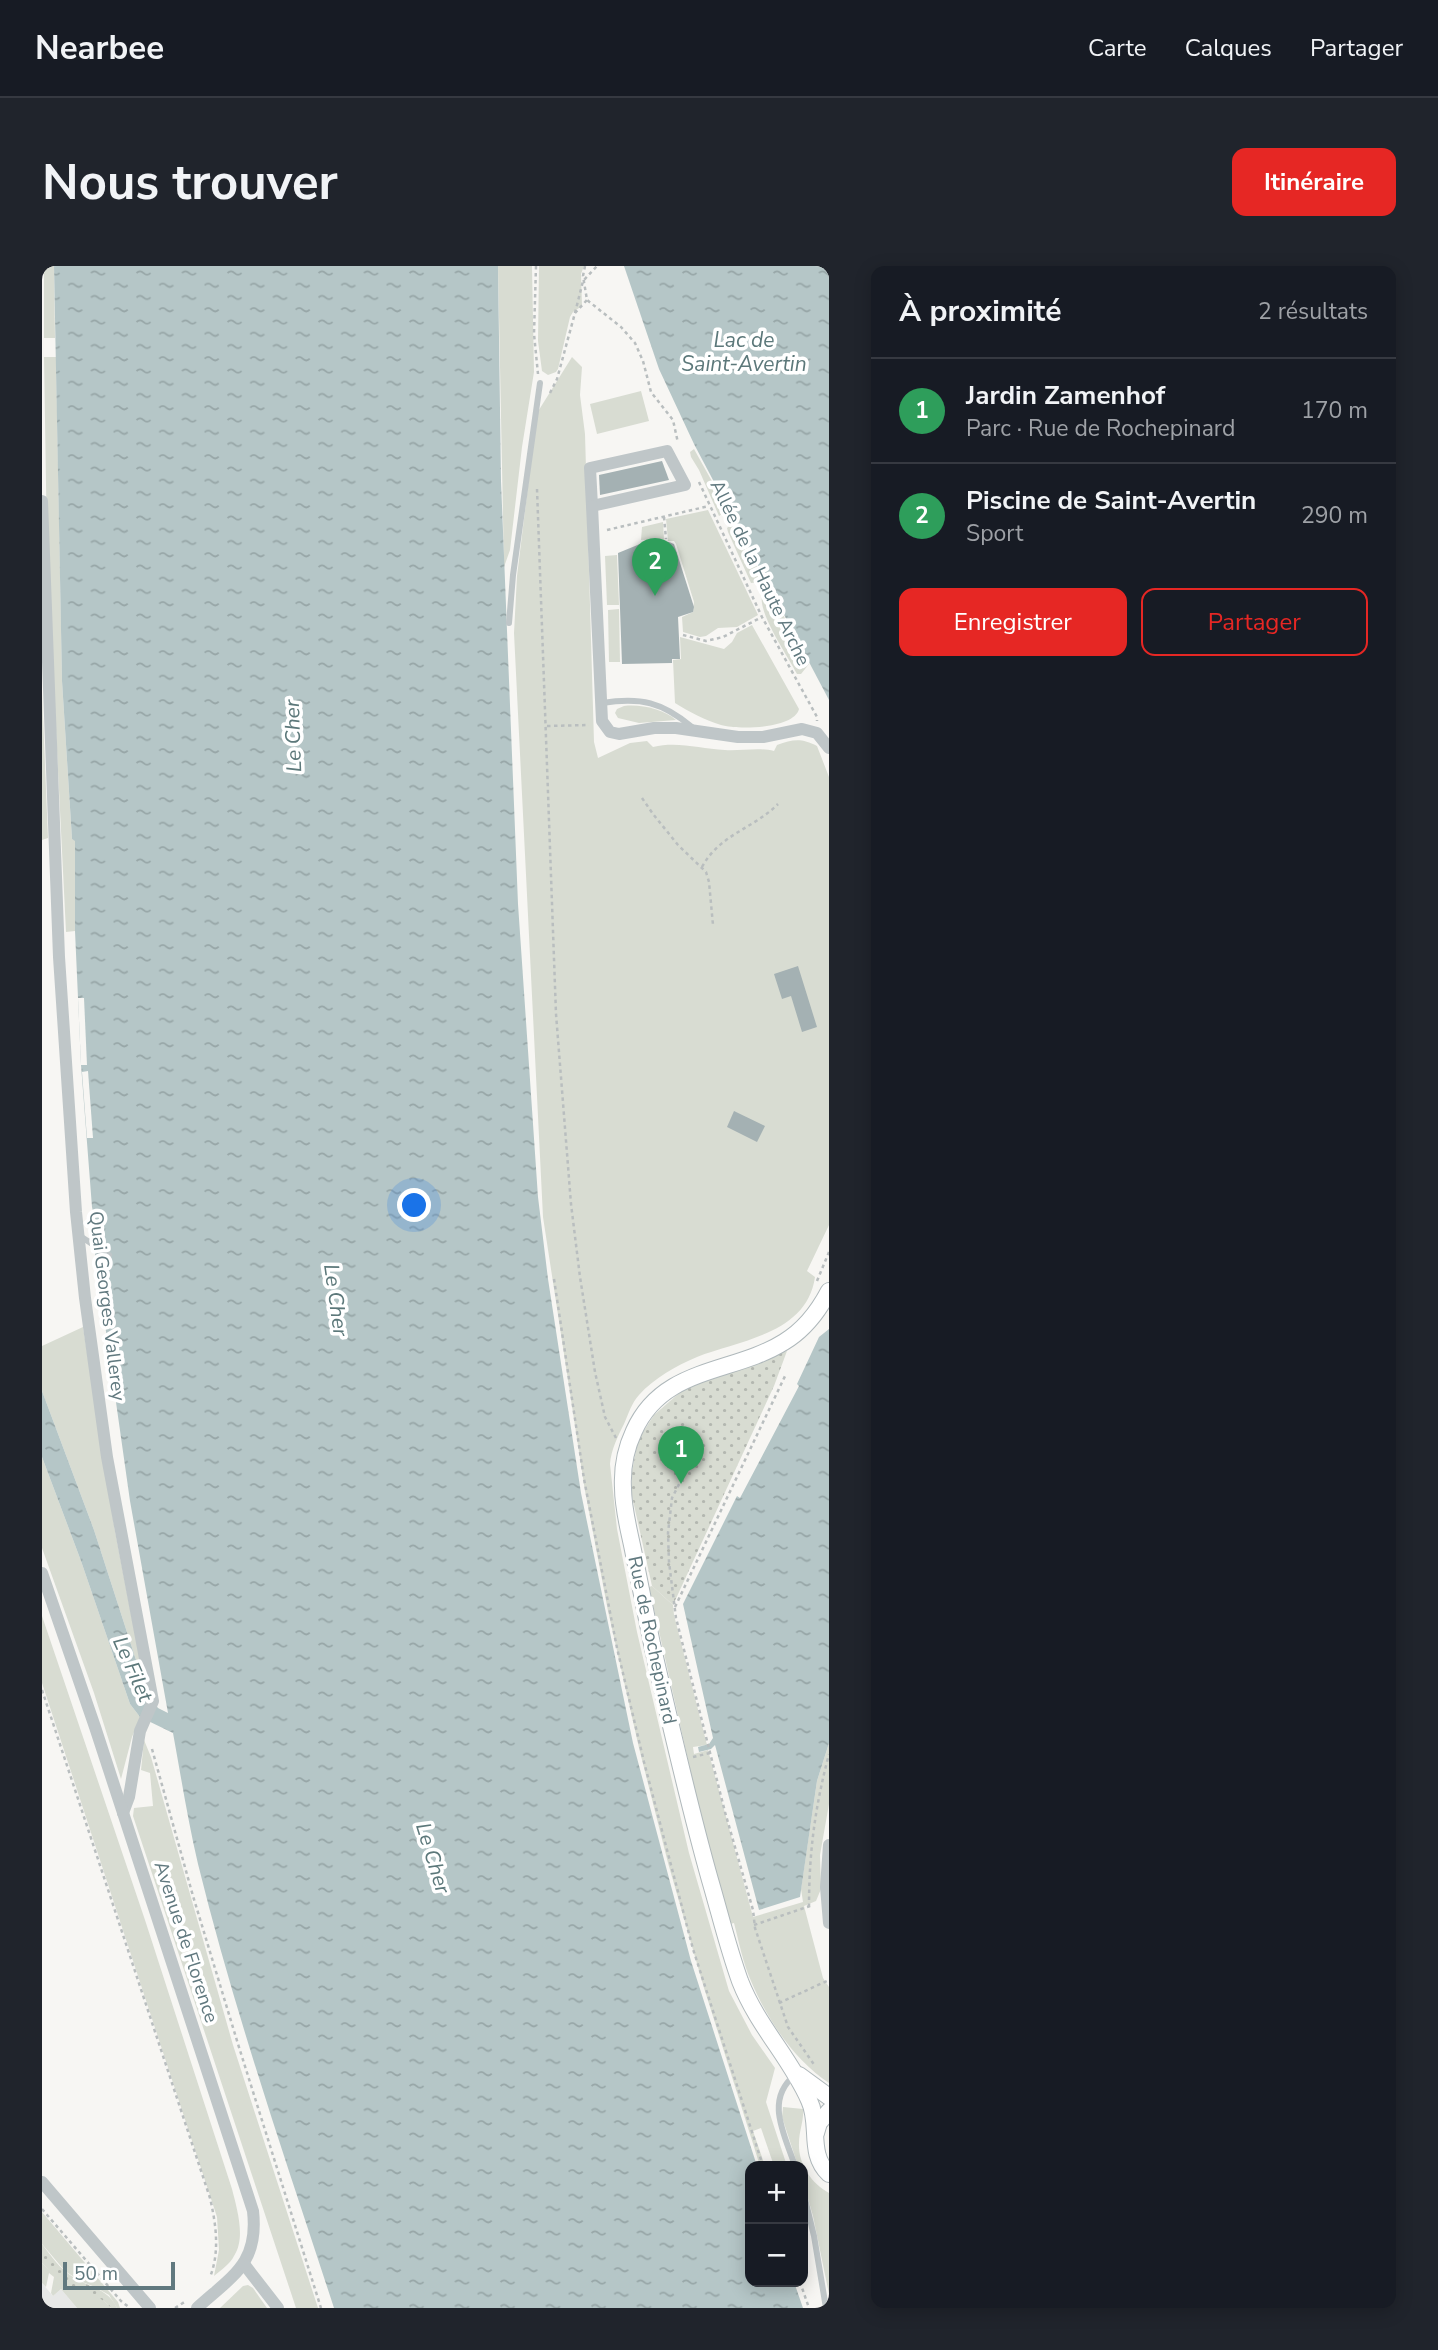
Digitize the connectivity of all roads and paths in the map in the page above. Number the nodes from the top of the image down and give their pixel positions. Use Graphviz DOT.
graph roads {
  1 [pos="536,266"];
  2 [pos="585,266"];
  3 [pos="597,266"];
  4 [pos="583,281"];
  5 [pos="587,300"];
  6 [pos="575,313"];
  7 [pos="540,383"];
  8 [pos="549,395"];
  9 [pos="684,452"];
  10 [pos="699,482"];
  11 [pos="537,483"];
  12 [pos="42,501"];
  13 [pos="593,506"];
  14 [pos="709,506"];
  15 [pos="664,517"];
  16 [pos="594,533"];
  17 [pos="666,539"];
  18 [pos="762,617"];
  19 [pos="509,623"];
  20 [pos="683,635"];
  21 [pos="602,703"];
  22 [pos="817,724"];
  23 [pos="582,725"];
  24 [pos="545,726"];
  25 [pos="696,730"];
  26 [pos="829,748"];
  27 [pos="642,798"];
  28 [pos="778,804"];
  29 [pos="702,867"];
  30 [pos="713,925"];
  31 [pos="78,1235"];
  32 [pos="109,1255"];
  33 [pos="554,1279"];
  34 [pos="829,1291"];
  35 [pos="786,1374"];
  36 [pos="616,1439"];
  37 [pos="695,1453"];
  38 [pos="42,1573"];
  39 [pos="675,1607"];
  40 [pos="42,1690"];
  41 [pos="140,1731"];
  42 [pos="710,1751"];
  43 [pos="829,1754"];
  44 [pos="693,1757"];
  45 [pos="123,1813"];
  46 [pos="829,1844"];
  47 [pos="829,1923"];
  48 [pos="754,1925"];
  49 [pos="829,1980"];
  50 [pos="779,2003"];
  51 [pos="818,2070"];
  52 [pos="797,2074"];
  53 [pos="829,2097"];
  54 [pos="829,2111"];
  55 [pos="815,2135"];
  56 [pos="761,2161"];
  57 [pos="793,2161"];
  58 [pos="829,2174"];
  59 [pos="42,2182"];
  60 [pos="42,2209"];
  61 [pos="808,2212"];
  62 [pos="244,2264"];
  63 [pos="208,2281"];
  64 [pos="802,2287"];
  65 [pos="130,2308"];
  66 [pos="150,2308"];
  67 [pos="197,2308"];
  68 [pos="278,2308"];
  69 [pos="321,2308"];
  70 [pos="809,2308"];
  71 [pos="826,2308"];
  1 -- 7 [label="path"];
  2 -- 4 [label="path"];
  3 -- 4 [label="path"];
  4 -- 5 [label="path"];
  4 -- 6 [label="path"];
  5 -- 6 [label="path"];
  5 -- 9 [label="path"];
  6 -- 8 [label="path"];
  7 -- 19 [label="lane"];
  10 -- 14 [label="path, Allée de la Haute Arche"];
  11 -- 24 [label="path"];
  12 -- 31 [label="street, Quai Georges Vallerey"];
  13 -- 13 [label="street"];
  13 -- 16 [label="street"];
  14 -- 15 [label="path"];
  14 -- 18 [label="path, Allée de la Haute Arche"];
  15 -- 16 [label="path"];
  15 -- 17 [label="path"];
  16 -- 21 [label="street"];
  18 -- 20 [label="path"];
  18 -- 22 [label="path, Allée de la Haute Arche"];
  21 -- 25 [label="lane"];
  21 -- 25 [label="street"];
  23 -- 24 [label="path"];
  24 -- 36 [label="path"];
  25 -- 26 [label="street"];
  27 -- 29 [label="path"];
  28 -- 29 [label="path"];
  29 -- 30 [label="path"];
  31 -- 32 [label="lane"];
  31 -- 41 [label="street, Quai Georges Vallerey"];
  33 -- 56 [label="path"];
  34 -- 52 [label="street, Rue de Rochepinard"];
  35 -- 39 [label="path"];
  37 -- 39 [label="path"];
  38 -- 45 [label="street, Avenue de Florence"];
  39 -- 42 [label="path"];
  40 -- 63 [label="path"];
  41 -- 45 [label="street, Quai Georges Vallerey"];
  41 -- 69 [label="path"];
  42 -- 44 [label="path"];
  42 -- 48 [label="path"];
  43 -- 48 [label="path"];
  45 -- 62 [label="street, Avenue de Florence"];
  46 -- 47 [label="street"];
  48 -- 50 [label="path"];
  49 -- 50 [label="path"];
  50 -- 51 [label="path"];
  52 -- 53 [label="street, Rue de Rochepinard"];
  52 -- 55 [label="street, Rue de Rochepinard"];
  52 -- 57 [label="lane"];
  54 -- 55 [label="street"];
  55 -- 58 [label="street, Rue de Rochepinard"];
  59 -- 66 [label="street"];
  60 -- 65 [label="path"];
  61 -- 71 [label="lane"];
  62 -- 67 [label="street"];
  62 -- 68 [label="street"];
  64 -- 70 [label="path"];
}
